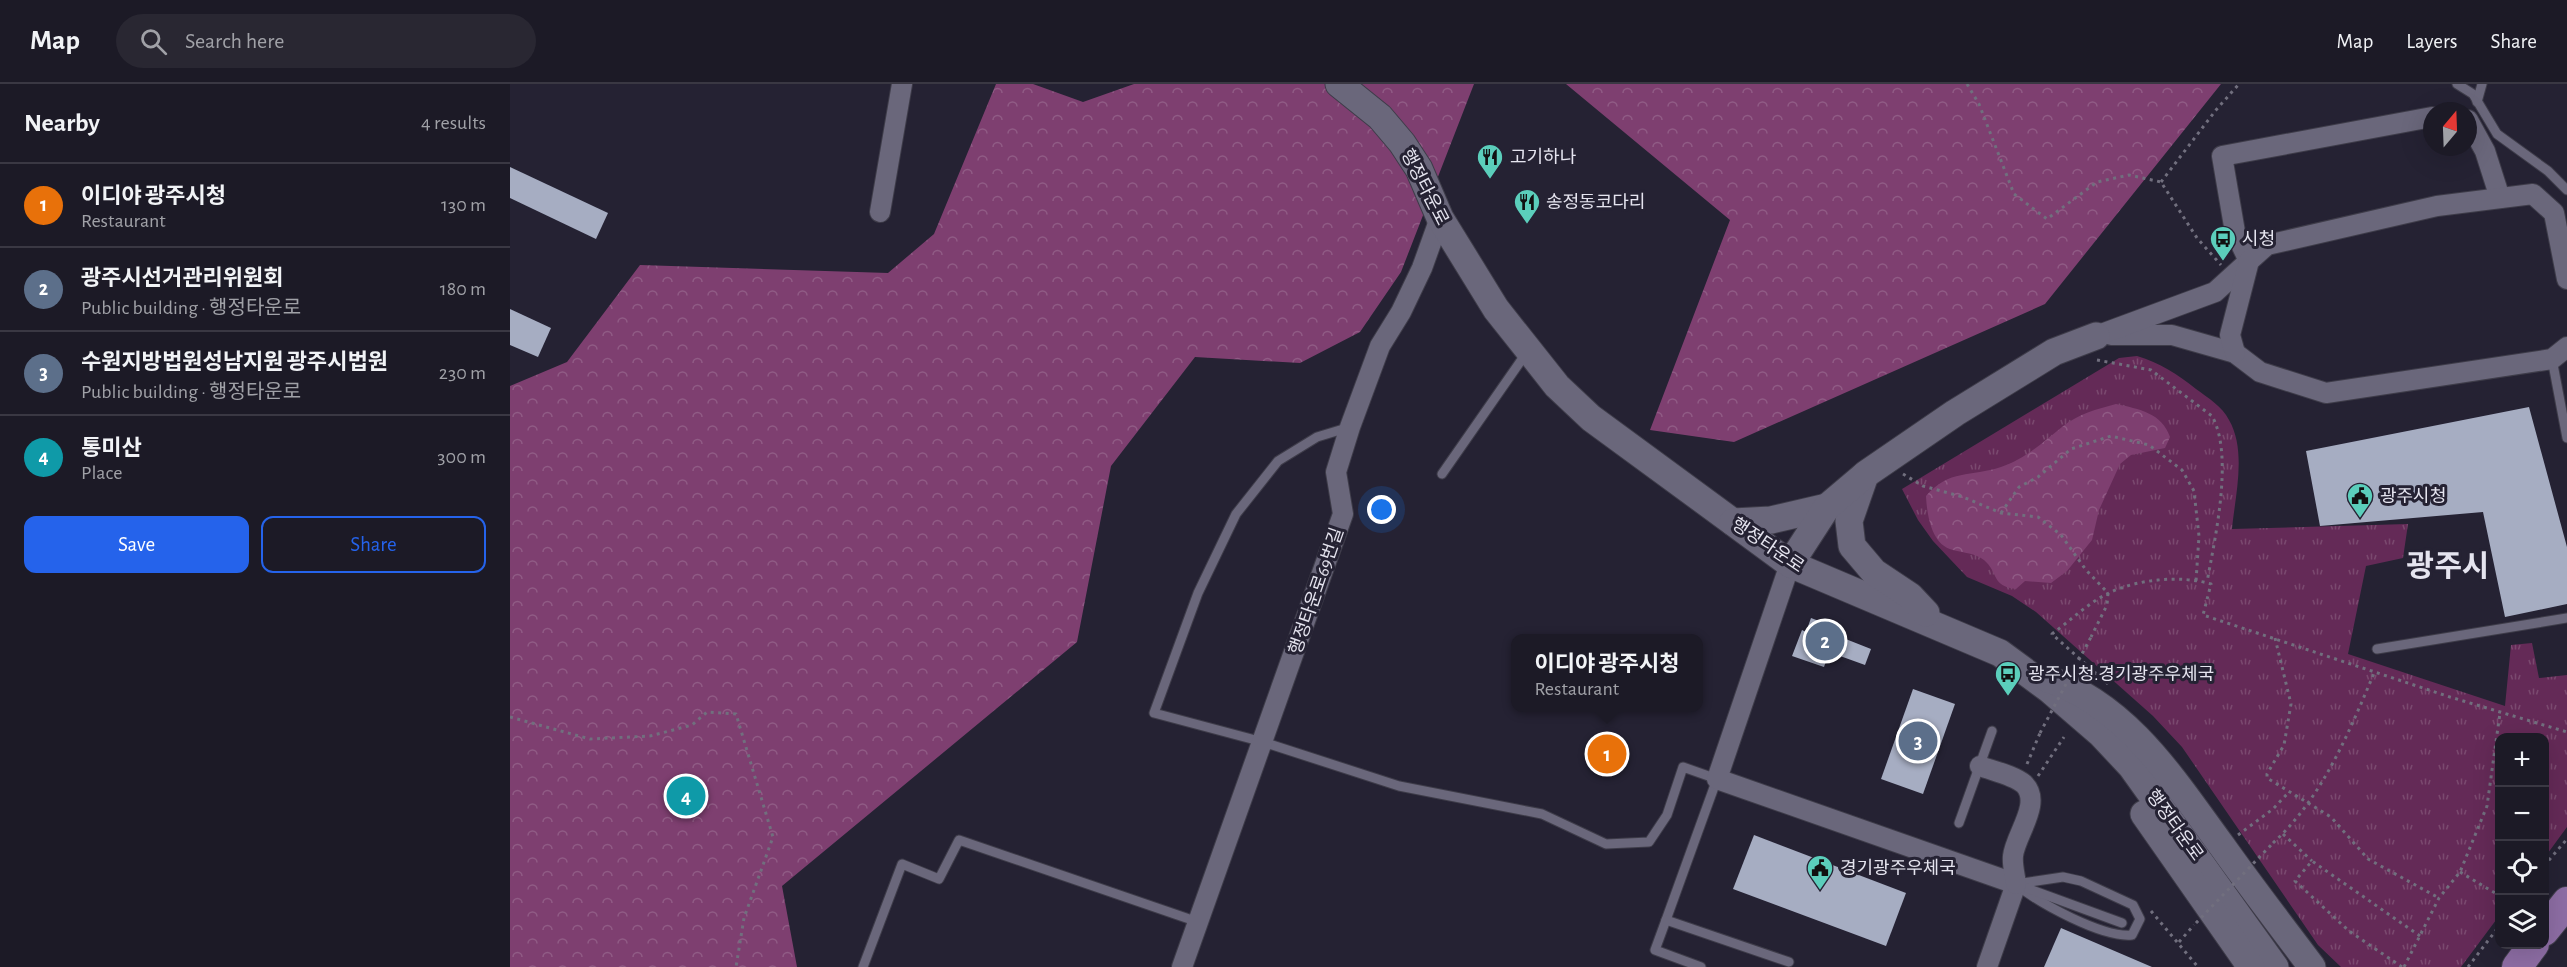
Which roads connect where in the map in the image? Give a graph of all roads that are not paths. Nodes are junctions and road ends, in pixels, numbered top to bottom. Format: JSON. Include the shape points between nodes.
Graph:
{"nodes":[{"id":1,"x":902,"y":84,"type":"edge"},
{"id":2,"x":1338,"y":84,"type":"edge"},
{"id":3,"x":2457,"y":84,"type":"edge"},
{"id":4,"x":2482,"y":84,"type":"edge"},
{"id":5,"x":2477,"y":102,"type":"junction"},
{"id":6,"x":2423,"y":119,"type":"edge"},
{"id":7,"x":2477,"y":136,"type":"edge"},
{"id":8,"x":2567,"y":190,"type":"edge"},
{"id":9,"x":2500,"y":198,"type":"junction"},
{"id":10,"x":880,"y":212,"type":"dead end"},
{"id":11,"x":1440,"y":218,"type":"junction"},
{"id":12,"x":2249,"y":261,"type":"junction"},
{"id":13,"x":2567,"y":279,"type":"edge"},
{"id":14,"x":2092,"y":347,"type":"junction"},
{"id":15,"x":1528,"y":350,"type":"junction"},
{"id":16,"x":2235,"y":353,"type":"junction"},
{"id":17,"x":2559,"y":353,"type":"edge"},
{"id":18,"x":1350,"y":427,"type":"junction"},
{"id":19,"x":2567,"y":438,"type":"edge"},
{"id":20,"x":1875,"y":468,"type":"junction"},
{"id":21,"x":1442,"y":474,"type":"dead end"},
{"id":22,"x":1827,"y":507,"type":"junction"},
{"id":23,"x":1733,"y":522,"type":"junction"},
{"id":24,"x":1790,"y":564,"type":"junction"},
{"id":25,"x":2567,"y":618,"type":"edge"},
{"id":26,"x":1939,"y":627,"type":"junction"},
{"id":27,"x":2377,"y":649,"type":"dead end"},
{"id":28,"x":2027,"y":672,"type":"junction"},
{"id":29,"x":1992,"y":731,"type":"dead end"},
{"id":30,"x":1263,"y":742,"type":"junction"},
{"id":31,"x":1980,"y":766,"type":"junction"},
{"id":32,"x":1717,"y":779,"type":"junction"},
{"id":33,"x":1959,"y":823,"type":"dead end"},
{"id":34,"x":2016,"y":884,"type":"junction"},
{"id":35,"x":2567,"y":902,"type":"edge"},
{"id":36,"x":1666,"y":920,"type":"junction"},
{"id":37,"x":1198,"y":922,"type":"junction"},
{"id":38,"x":2122,"y":922,"type":"dead end"},
{"id":39,"x":2549,"y":925,"type":"edge"},
{"id":40,"x":2531,"y":949,"type":"edge"},
{"id":41,"x":1789,"y":962,"type":"dead end"},
{"id":42,"x":863,"y":967,"type":"edge"},
{"id":43,"x":1182,"y":967,"type":"edge"},
{"id":44,"x":1701,"y":967,"type":"edge"},
{"id":45,"x":1987,"y":967,"type":"edge"},
{"id":46,"x":2251,"y":967,"type":"edge"},
{"id":47,"x":2275,"y":967,"type":"edge"},
{"id":48,"x":2312,"y":967,"type":"edge"},
{"id":49,"x":2517,"y":967,"type":"edge"}],
"edges":[{"from":1,"to":10,"type":"street"},
{"from":2,"to":11,"type":"street","name":"행정타운로","via":[[1380,117],[1402,142],[1419,169]]},
{"from":3,"to":5,"type":"lane","via":[[2473,94]]},
{"from":4,"to":5,"type":"lane"},
{"from":5,"to":8,"type":"lane","via":[[2497,134]]},
{"from":6,"to":12,"type":"street","via":[[2222,156],[2235,232]]},
{"from":7,"to":9,"type":"street"},
{"from":9,"to":12,"type":"street","via":[[2437,206],[2267,245]]},
{"from":9,"to":13,"type":"street","via":[[2533,194],[2554,213]]},
{"from":11,"to":15,"type":"street","name":"행정타운로","via":[[1496,309]]},
{"from":11,"to":18,"type":"street","name":"행정타운로69번길","via":[[1422,268],[1380,346]]},
{"from":12,"to":14,"type":"street","via":[[2215,292]]},
{"from":12,"to":16,"type":"street","via":[[2230,335]]},
{"from":14,"to":16,"type":"street","via":[[2172,335]]},
{"from":14,"to":20,"type":"street","via":[[2054,352]]},
{"from":15,"to":21,"type":"lane"},
{"from":15,"to":23,"type":"street","name":"행정타운로","via":[[1557,386],[1591,418]]},
{"from":16,"to":17,"type":"street","via":[[2260,372],[2326,393]]},
{"from":17,"to":19,"type":"lane"},
{"from":18,"to":30,"type":"street","name":"행정타운로69번길","via":[[1336,472],[1343,514]]},
{"from":18,"to":30,"type":"lane","via":[[1317,437],[1278,461],[1236,514],[1198,592],[1154,713]]},
{"from":20,"to":22,"type":"street"},
{"from":20,"to":26,"type":"street","via":[[1849,521],[1852,546],[1874,572],[1910,596]]},
{"from":22,"to":23,"type":"street","via":[[1771,520]]},
{"from":22,"to":24,"type":"street"},
{"from":23,"to":24,"type":"street","name":"행정타운로"},
{"from":24,"to":26,"type":"street","name":"행정타운로"},
{"from":24,"to":32,"type":"street"},
{"from":25,"to":27,"type":"lane"},
{"from":26,"to":28,"type":"street","name":"행정타운로","via":[[2000,653]]},
{"from":28,"to":46,"type":"street","via":[[2127,789]]},
{"from":28,"to":47,"type":"street","name":"행정타운로","via":[[2131,766]]},
{"from":28,"to":48,"type":"street","via":[[2091,698],[2133,735],[2175,781]]},
{"from":29,"to":31,"type":"lane"},
{"from":30,"to":32,"type":"lane","via":[[1399,786],[1542,814],[1606,844],[1649,842],[1667,815],[1683,767]]},
{"from":30,"to":37,"type":"street","name":"행정타운로69번길"},
{"from":31,"to":33,"type":"lane"},
{"from":31,"to":34,"type":"street","via":[[2019,781],[2030,796],[2013,856]]},
{"from":32,"to":34,"type":"street"},
{"from":32,"to":36,"type":"lane"},
{"from":34,"to":34,"type":"lane","via":[[2044,906],[2117,935],[2132,935],[2140,919],[2133,904],[2080,880],[2063,877]]},
{"from":34,"to":38,"type":"lane"},
{"from":34,"to":45,"type":"street"},
{"from":35,"to":39,"type":"main road"},
{"from":36,"to":41,"type":"lane"},
{"from":36,"to":44,"type":"lane","via":[[1655,950]]},
{"from":37,"to":42,"type":"lane","via":[[959,840],[939,879],[902,864]]},
{"from":37,"to":43,"type":"street","name":"행정타운로69번길"},
{"from":40,"to":49,"type":"main road"}]}
